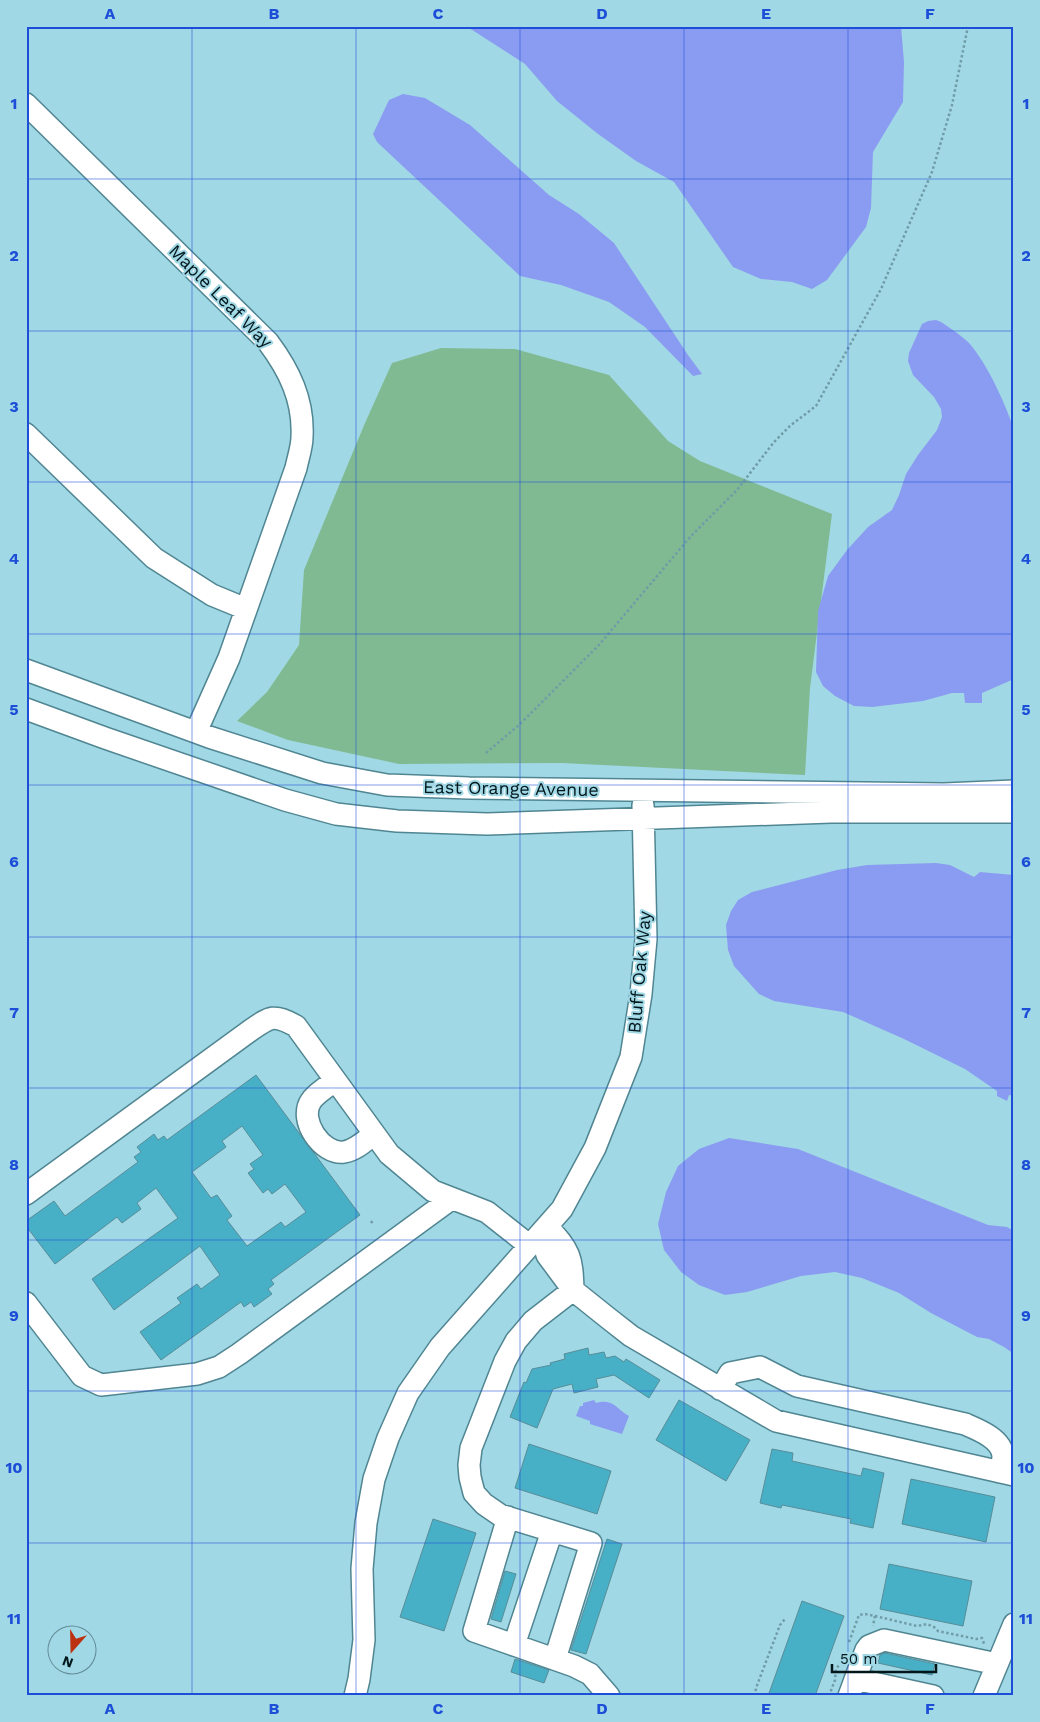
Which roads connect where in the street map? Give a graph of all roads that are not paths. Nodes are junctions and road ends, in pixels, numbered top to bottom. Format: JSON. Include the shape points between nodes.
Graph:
{"nodes":[{"id":1,"x":26,"y":104,"type":"edge"},
{"id":2,"x":26,"y":434,"type":"edge"},
{"id":3,"x":246,"y":609,"type":"junction"},
{"id":4,"x":26,"y":670,"type":"edge"},
{"id":5,"x":26,"y":709,"type":"edge"},
{"id":6,"x":196,"y":732,"type":"junction"},
{"id":7,"x":641,"y":790,"type":"junction"},
{"id":8,"x":1014,"y":791,"type":"edge"},
{"id":9,"x":1014,"y":812,"type":"edge"},
{"id":10,"x":644,"y":818,"type":"junction"},
{"id":11,"x":335,"y":1080,"type":"junction"},
{"id":12,"x":374,"y":1134,"type":"junction"},
{"id":13,"x":26,"y":1194,"type":"edge"},
{"id":14,"x":451,"y":1199,"type":"junction"},
{"id":15,"x":540,"y":1235,"type":"junction"},
{"id":16,"x":573,"y":1290,"type":"junction"},
{"id":17,"x":26,"y":1303,"type":"edge"},
{"id":18,"x":720,"y":1389,"type":"junction"},
{"id":19,"x":1007,"y":1473,"type":"edge"},
{"id":20,"x":508,"y":1517,"type":"junction"},
{"id":21,"x":552,"y":1531,"type":"junction"},
{"id":22,"x":1014,"y":1624,"type":"edge"},
{"id":23,"x":514,"y":1645,"type":"junction"},
{"id":24,"x":555,"y":1659,"type":"junction"},
{"id":25,"x":998,"y":1661,"type":"junction"},
{"id":26,"x":852,"y":1688,"type":"edge"},
{"id":27,"x":355,"y":1696,"type":"edge"},
{"id":28,"x":609,"y":1696,"type":"edge"},
{"id":29,"x":934,"y":1696,"type":"edge"},
{"id":30,"x":984,"y":1696,"type":"edge"}],
"edges":[{"from":1,"to":3,"type":"street","name":"Maple Leaf Way","via":[[268,342],[286,367],[301,410],[302,438],[296,468]]},
{"from":2,"to":3,"type":"street","via":[[154,558],[212,595]]},
{"from":3,"to":6,"type":"street","name":"Maple Leaf Way","via":[[229,658]]},
{"from":4,"to":6,"type":"street","name":"East Orange Avenue"},
{"from":5,"to":10,"type":"street","name":"East Orange Avenue","via":[[285,800],[336,814],[421,823],[487,824]]},
{"from":6,"to":7,"type":"street","name":"East Orange Avenue","via":[[322,773],[387,785]]},
{"from":7,"to":8,"type":"street","name":"East Orange Avenue","via":[[944,794]]},
{"from":7,"to":10,"type":"street","name":"Bluff Oak Way"},
{"from":9,"to":10,"type":"street","name":"East Orange Avenue","via":[[831,812]]},
{"from":10,"to":15,"type":"street","name":"Bluff Oak Way","via":[[646,939],[642,994],[631,1057],[595,1148],[562,1209]]},
{"from":11,"to":12,"type":"street"},
{"from":11,"to":12,"type":"street","via":[[311,1101],[308,1112],[317,1139],[329,1149],[342,1152],[353,1150]]},
{"from":11,"to":13,"type":"street","via":[[296,1026],[283,1019],[269,1018]]},
{"from":12,"to":14,"type":"street","via":[[389,1154],[414,1176],[432,1191]]},
{"from":14,"to":15,"type":"street"},
{"from":14,"to":17,"type":"street","via":[[239,1354],[198,1374],[101,1385],[82,1376]]},
{"from":15,"to":16,"type":"street","via":[[548,1256]]},
{"from":15,"to":27,"type":"street","name":"Bluff Oak Way","via":[[440,1347],[408,1393],[388,1438],[374,1479],[366,1523],[362,1569],[364,1640]]},
{"from":16,"to":18,"type":"street","via":[[634,1338],[668,1351],[695,1374]]},
{"from":16,"to":20,"type":"street","via":[[533,1321],[504,1360],[487,1407],[478,1451],[469,1464],[474,1493],[484,1504]]},
{"from":18,"to":19,"type":"street","via":[[776,1421]]},
{"from":18,"to":19,"type":"street","via":[[730,1373],[760,1367],[797,1386],[965,1424],[997,1443]]},
{"from":20,"to":21,"type":"street"},
{"from":20,"to":23,"type":"street","via":[[474,1631]]},
{"from":21,"to":23,"type":"street"},
{"from":21,"to":24,"type":"street","via":[[591,1543]]},
{"from":22,"to":25,"type":"street"},
{"from":23,"to":24,"type":"street"},
{"from":24,"to":28,"type":"street","via":[[590,1674]]},
{"from":25,"to":26,"type":"street","via":[[884,1640],[869,1646]]},
{"from":25,"to":30,"type":"street"},
{"from":26,"to":29,"type":"street"}]}
